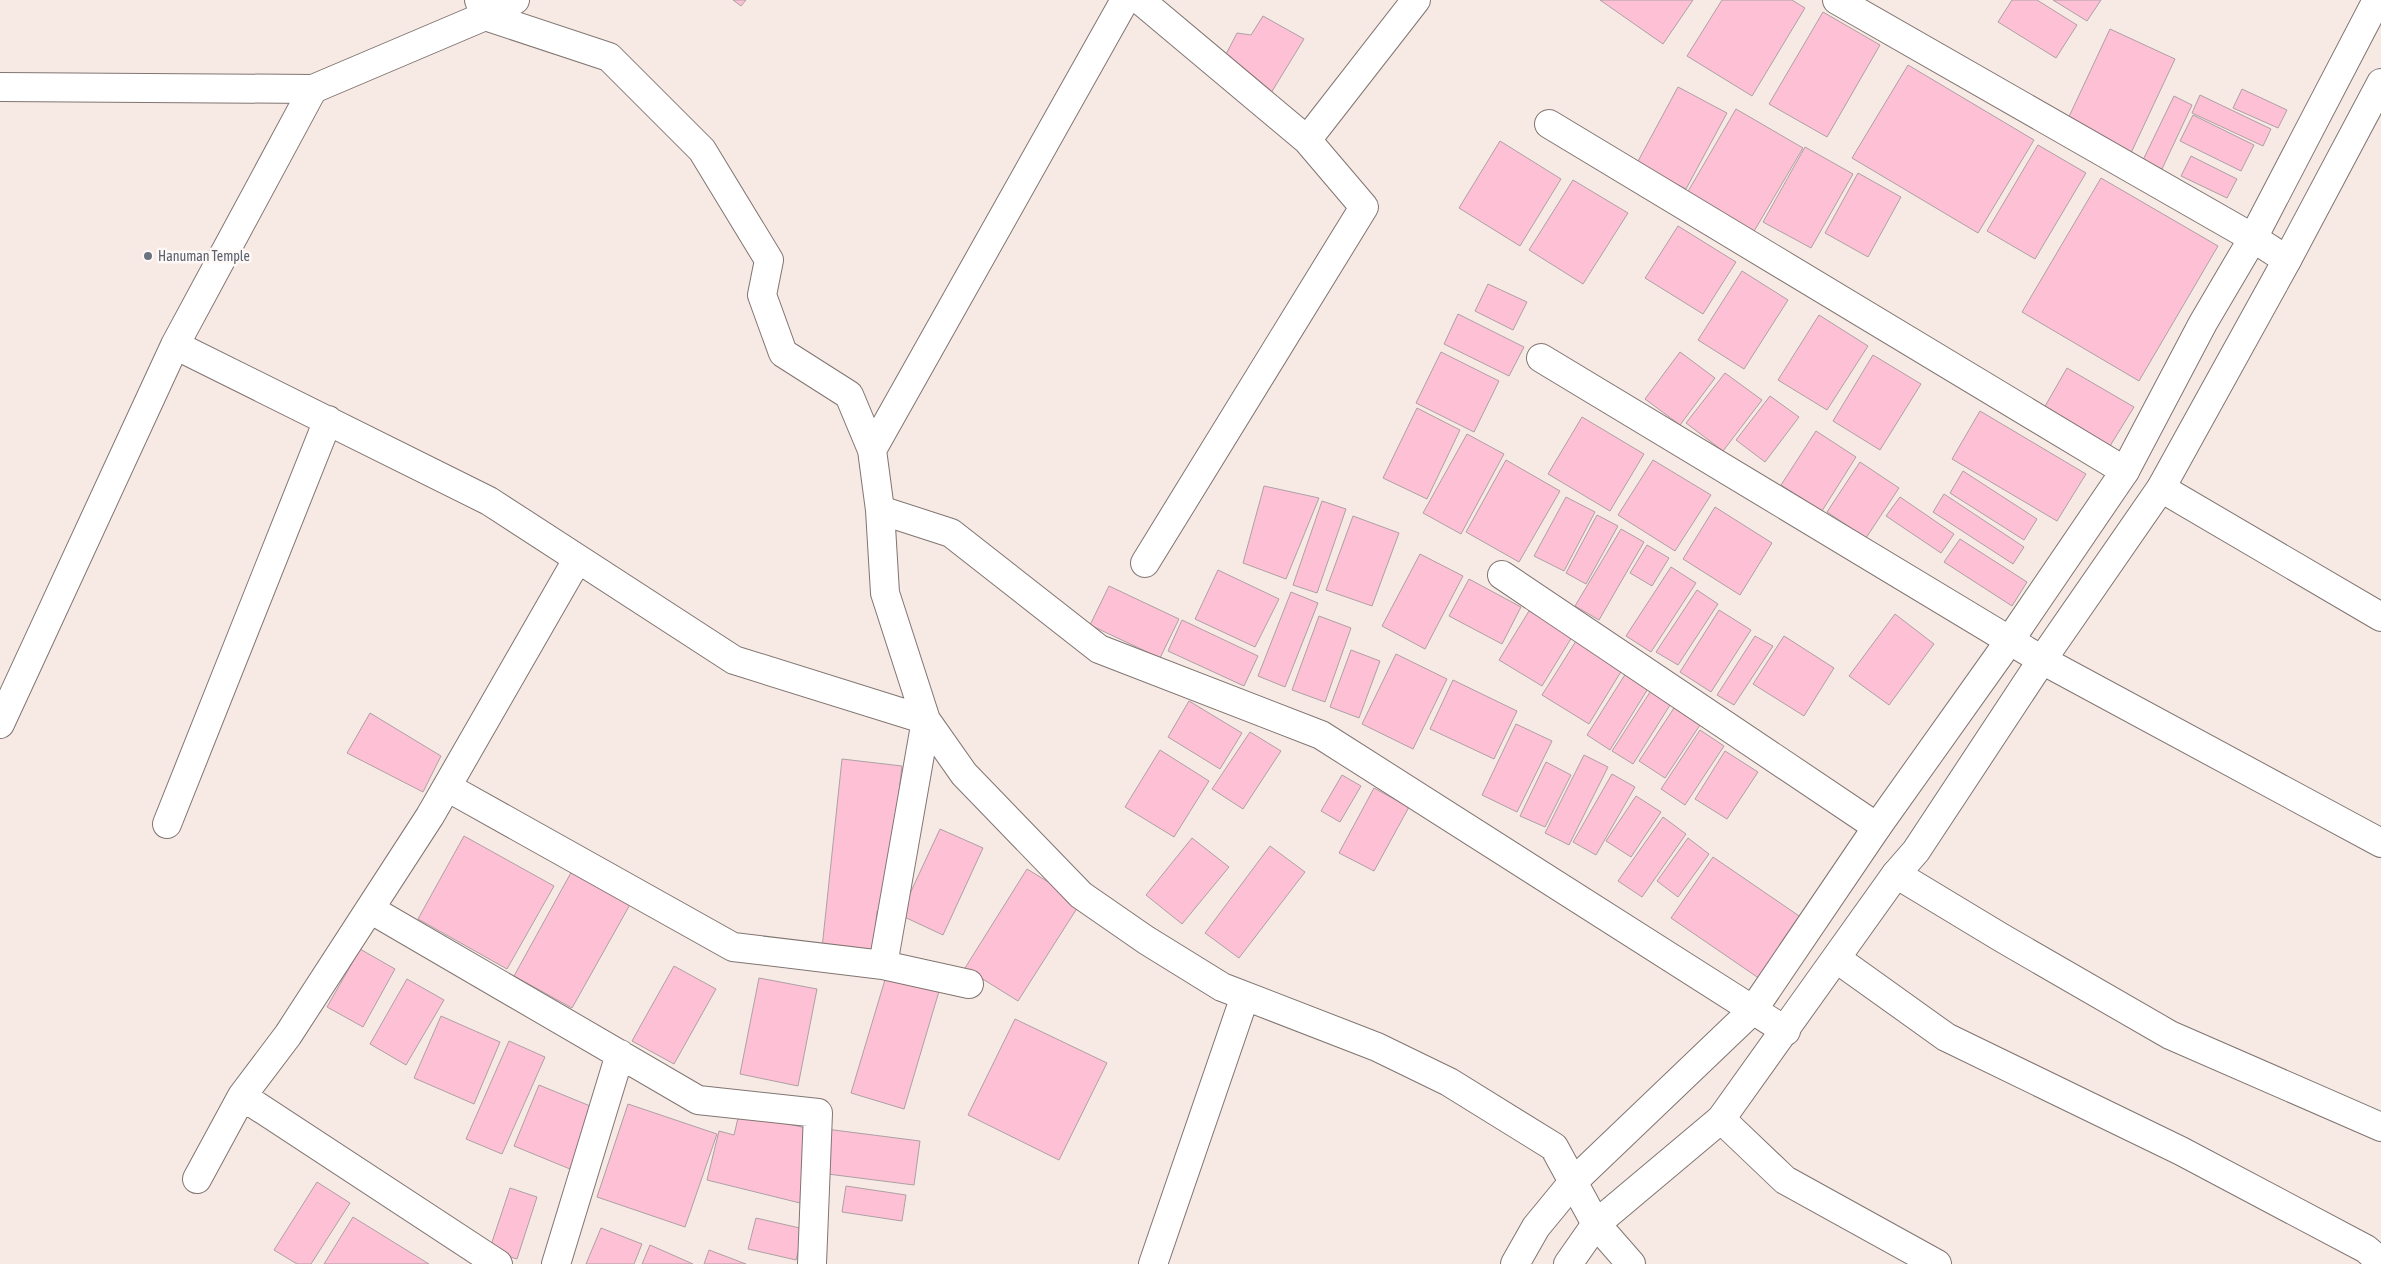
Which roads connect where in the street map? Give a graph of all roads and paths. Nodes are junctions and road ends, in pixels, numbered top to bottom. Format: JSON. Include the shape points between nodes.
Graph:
{"nodes":[{"id":1,"x":515,"y":0,"type":"edge"},
{"id":2,"x":1125,"y":0,"type":"edge"},
{"id":3,"x":1140,"y":0,"type":"edge"},
{"id":4,"x":1416,"y":0,"type":"edge"},
{"id":5,"x":1837,"y":0,"type":"edge"},
{"id":6,"x":2377,"y":0,"type":"edge"},
{"id":7,"x":482,"y":8,"type":"edge"},
{"id":8,"x":2381,"y":83,"type":"edge"},
{"id":9,"x":0,"y":87,"type":"edge"},
{"id":10,"x":313,"y":89,"type":"junction"},
{"id":11,"x":1549,"y":124,"type":"dead end"},
{"id":12,"x":1307,"y":140,"type":"junction"},
{"id":13,"x":2253,"y":238,"type":"junction"},
{"id":14,"x":2287,"y":260,"type":"junction"},
{"id":15,"x":175,"y":345,"type":"junction"},
{"id":16,"x":1540,"y":358,"type":"dead end"},
{"id":17,"x":328,"y":420,"type":"junction"},
{"id":18,"x":872,"y":450,"type":"junction"},
{"id":19,"x":2125,"y":471,"type":"junction"},
{"id":20,"x":2161,"y":488,"type":"junction"},
{"id":21,"x":880,"y":510,"type":"junction"},
{"id":22,"x":577,"y":560,"type":"junction"},
{"id":23,"x":1145,"y":563,"type":"dead end"},
{"id":24,"x":1502,"y":575,"type":"dead end"},
{"id":25,"x":2381,"y":617,"type":"edge"},
{"id":26,"x":2010,"y":640,"type":"junction"},
{"id":27,"x":2042,"y":660,"type":"junction"},
{"id":28,"x":926,"y":720,"type":"junction"},
{"id":29,"x":0,"y":724,"type":"edge"},
{"id":30,"x":447,"y":787,"type":"junction"},
{"id":31,"x":167,"y":824,"type":"dead end"},
{"id":32,"x":1877,"y":827,"type":"junction"},
{"id":33,"x":2381,"y":843,"type":"edge"},
{"id":34,"x":1896,"y":874,"type":"junction"},
{"id":35,"x":370,"y":909,"type":"junction"},
{"id":36,"x":1837,"y":960,"type":"junction"},
{"id":37,"x":883,"y":965,"type":"junction"},
{"id":38,"x":969,"y":984,"type":"dead end"},
{"id":39,"x":1245,"y":996,"type":"junction"},
{"id":40,"x":1753,"y":1010,"type":"junction"},
{"id":41,"x":1786,"y":1031,"type":"junction"},
{"id":42,"x":620,"y":1054,"type":"junction"},
{"id":43,"x":242,"y":1096,"type":"junction"},
{"id":44,"x":1722,"y":1119,"type":"junction"},
{"id":45,"x":2381,"y":1128,"type":"edge"},
{"id":46,"x":197,"y":1179,"type":"dead end"},
{"id":47,"x":1573,"y":1182,"type":"junction"},
{"id":48,"x":1596,"y":1224,"type":"junction"},
{"id":49,"x":2381,"y":1262,"type":"edge"},
{"id":50,"x":498,"y":1264,"type":"edge"},
{"id":51,"x":556,"y":1264,"type":"edge"},
{"id":52,"x":812,"y":1264,"type":"edge"},
{"id":53,"x":1153,"y":1264,"type":"edge"},
{"id":54,"x":1515,"y":1264,"type":"edge"},
{"id":55,"x":1568,"y":1264,"type":"edge"},
{"id":56,"x":1631,"y":1264,"type":"edge"},
{"id":57,"x":1938,"y":1264,"type":"edge"}],
"edges":[{"from":1,"to":7,"type":"street"},
{"from":2,"to":18,"type":"street"},
{"from":3,"to":12,"type":"street"},
{"from":4,"to":12,"type":"street"},
{"from":5,"to":13,"type":"street"},
{"from":6,"to":13,"type":"street"},
{"from":7,"to":10,"type":"street"},
{"from":7,"to":18,"type":"street","via":[[609,57],[702,150],[769,260],[762,295],[783,353],[849,395]]},
{"from":8,"to":14,"type":"street"},
{"from":9,"to":10,"type":"street"},
{"from":10,"to":15,"type":"street"},
{"from":11,"to":19,"type":"street"},
{"from":12,"to":23,"type":"street","via":[[1364,208]]},
{"from":13,"to":14,"type":"street"},
{"from":13,"to":19,"type":"street","via":[[2203,323]]},
{"from":14,"to":20,"type":"street"},
{"from":15,"to":17,"type":"street"},
{"from":15,"to":29,"type":"street"},
{"from":16,"to":26,"type":"street"},
{"from":17,"to":22,"type":"street","via":[[489,501]]},
{"from":17,"to":31,"type":"street"},
{"from":18,"to":21,"type":"street"},
{"from":19,"to":26,"type":"street"},
{"from":20,"to":25,"type":"street"},
{"from":20,"to":27,"type":"street"},
{"from":21,"to":28,"type":"street","via":[[885,593]]},
{"from":21,"to":40,"type":"street","via":[[951,533],[1099,649],[1321,735]]},
{"from":22,"to":28,"type":"street","via":[[734,660]]},
{"from":22,"to":30,"type":"street"},
{"from":24,"to":32,"type":"street"},
{"from":26,"to":27,"type":"street"},
{"from":26,"to":32,"type":"street"},
{"from":27,"to":33,"type":"street"},
{"from":27,"to":34,"type":"street","via":[[1916,852]]},
{"from":28,"to":37,"type":"street"},
{"from":28,"to":39,"type":"street","via":[[964,774],[1081,895],[1222,987]]},
{"from":30,"to":35,"type":"street"},
{"from":30,"to":37,"type":"street","via":[[733,947]]},
{"from":32,"to":40,"type":"street"},
{"from":34,"to":36,"type":"street"},
{"from":34,"to":45,"type":"street","via":[[2170,1034]]},
{"from":35,"to":42,"type":"street"},
{"from":35,"to":43,"type":"street","via":[[288,1035]]},
{"from":36,"to":41,"type":"street"},
{"from":36,"to":49,"type":"street","via":[[1946,1037],[2181,1151],[2366,1249]]},
{"from":37,"to":38,"type":"street"},
{"from":39,"to":47,"type":"street","via":[[1377,1047],[1448,1082],[1554,1147]]},
{"from":39,"to":53,"type":"street"},
{"from":40,"to":41,"type":"street"},
{"from":40,"to":47,"type":"street"},
{"from":41,"to":44,"type":"street"},
{"from":42,"to":51,"type":"street"},
{"from":42,"to":52,"type":"street","via":[[698,1100],[818,1113]]},
{"from":43,"to":46,"type":"street"},
{"from":43,"to":50,"type":"street"},
{"from":44,"to":48,"type":"street"},
{"from":44,"to":57,"type":"street","via":[[1785,1180]]},
{"from":47,"to":48,"type":"street"},
{"from":47,"to":54,"type":"street","via":[[1536,1227]]},
{"from":48,"to":55,"type":"street"},
{"from":48,"to":56,"type":"street"}]}
